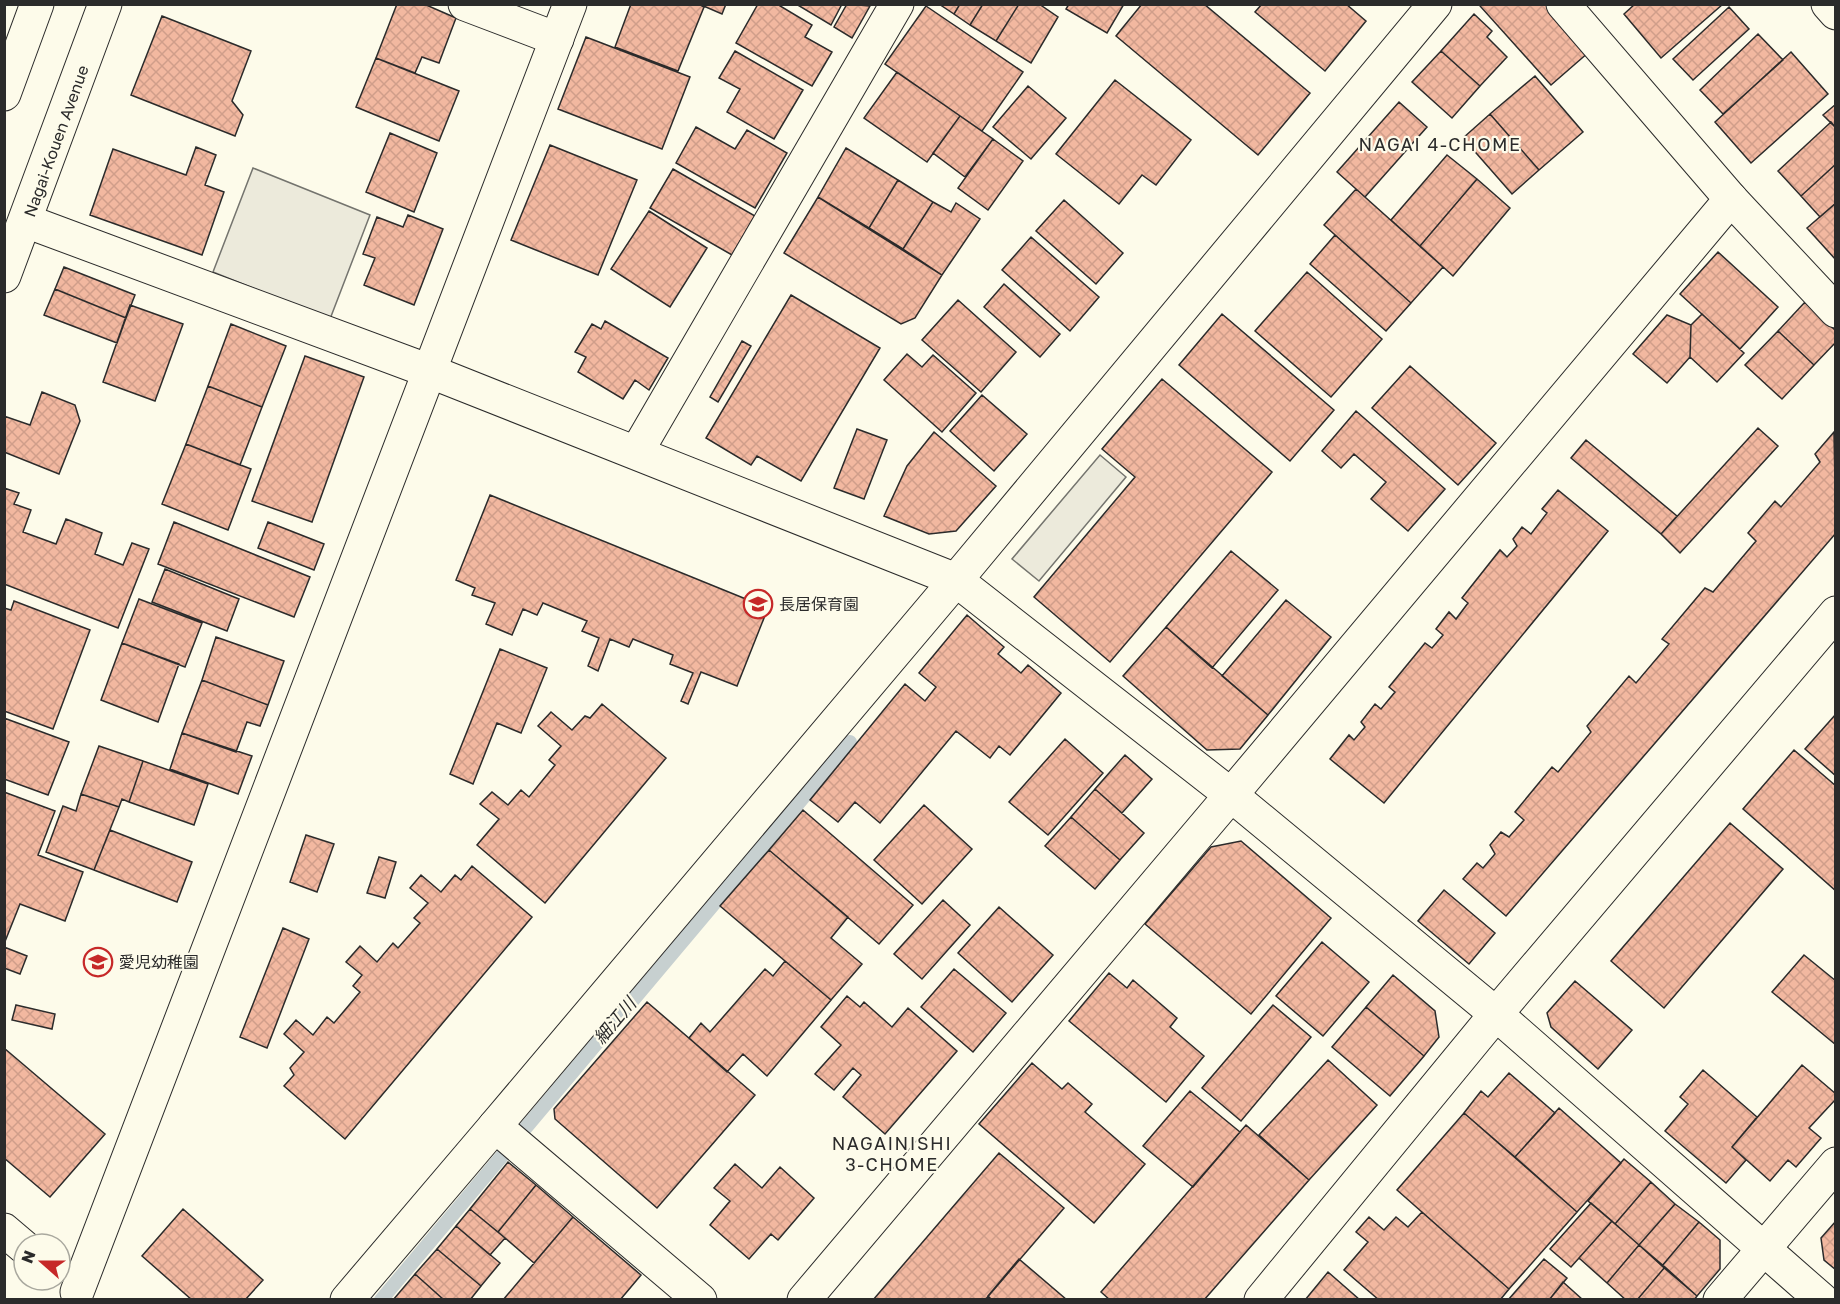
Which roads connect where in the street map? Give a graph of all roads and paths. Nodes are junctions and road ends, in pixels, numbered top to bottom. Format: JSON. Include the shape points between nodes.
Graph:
{"nodes":[{"id":1,"x":37,"y":4,"type":"edge"},
{"id":2,"x":105,"y":4,"type":"edge"},
{"id":3,"x":465,"y":4,"type":"edge"},
{"id":4,"x":570,"y":4,"type":"edge"},
{"id":5,"x":897,"y":4,"type":"edge"},
{"id":6,"x":1436,"y":4,"type":"edge"},
{"id":7,"x":1563,"y":4,"type":"edge"},
{"id":8,"x":1828,"y":4,"type":"edge"},
{"id":9,"x":1836,"y":13,"type":"edge"},
{"id":10,"x":557,"y":39,"type":"junction"},
{"id":11,"x":4,"y":94,"type":"edge"},
{"id":12,"x":1731,"y":200,"type":"junction"},
{"id":13,"x":26,"y":221,"type":"junction"},
{"id":14,"x":4,"y":276,"type":"edge"},
{"id":15,"x":1836,"y":310,"type":"edge"},
{"id":16,"x":429,"y":372,"type":"junction"},
{"id":17,"x":636,"y":453,"type":"junction"},
{"id":18,"x":956,"y":580,"type":"junction"},
{"id":19,"x":1836,"y":613,"type":"edge"},
{"id":20,"x":1231,"y":795,"type":"junction"},
{"id":21,"x":1496,"y":1014,"type":"junction"},
{"id":22,"x":495,"y":1126,"type":"junction"},
{"id":23,"x":1836,"y":1164,"type":"edge"},
{"id":24,"x":1763,"y":1248,"type":"junction"},
{"id":25,"x":74,"y":1289,"type":"edge"},
{"id":26,"x":346,"y":1299,"type":"edge"},
{"id":27,"x":700,"y":1299,"type":"edge"},
{"id":28,"x":804,"y":1299,"type":"edge"},
{"id":29,"x":1261,"y":1299,"type":"edge"},
{"id":30,"x":1720,"y":1299,"type":"edge"},
{"id":31,"x":1822,"y":1299,"type":"edge"}],
"edges":[{"from":1,"to":11,"type":"main road"},
{"from":2,"to":13,"type":"main road","name":"Nagai-Kouen Avenue"},
{"from":3,"to":10,"type":"main road"},
{"from":4,"to":10,"type":"main road"},
{"from":5,"to":17,"type":"main road"},
{"from":6,"to":18,"type":"main road"},
{"from":7,"to":12,"type":"main road"},
{"from":8,"to":9,"type":"main road"},
{"from":10,"to":16,"type":"main road"},
{"from":12,"to":15,"type":"main road"},
{"from":12,"to":20,"type":"main road"},
{"from":13,"to":14,"type":"main road","name":"Nagai-Kouen Avenue"},
{"from":13,"to":16,"type":"main road"},
{"from":16,"to":17,"type":"main road"},
{"from":16,"to":25,"type":"main road"},
{"from":17,"to":18,"type":"main road"},
{"from":18,"to":20,"type":"main road"},
{"from":18,"to":22,"type":"main road"},
{"from":19,"to":21,"type":"main road"},
{"from":20,"to":21,"type":"main road"},
{"from":20,"to":28,"type":"main road"},
{"from":21,"to":24,"type":"main road"},
{"from":21,"to":29,"type":"main road"},
{"from":22,"to":26,"type":"main road"},
{"from":22,"to":27,"type":"main road"},
{"from":23,"to":24,"type":"main road"},
{"from":24,"to":30,"type":"main road"},
{"from":24,"to":31,"type":"main road"}]}
